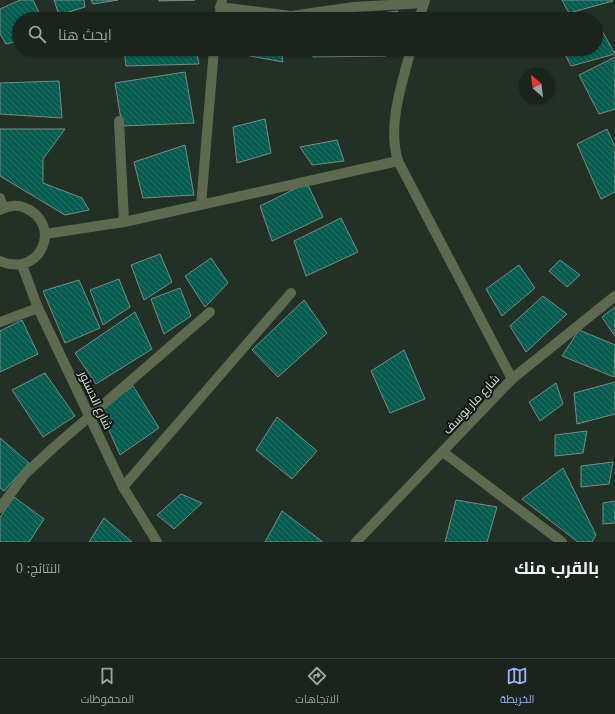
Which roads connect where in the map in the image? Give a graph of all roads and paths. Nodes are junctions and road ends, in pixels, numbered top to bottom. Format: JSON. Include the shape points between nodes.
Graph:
{"nodes":[{"id":1,"x":424,"y":1,"type":"edge"},
{"id":2,"x":221,"y":4,"type":"edge"},
{"id":3,"x":268,"y":12,"type":"edge"},
{"id":4,"x":319,"y":12,"type":"edge"},
{"id":5,"x":421,"y":12,"type":"edge"},
{"id":6,"x":213,"y":56,"type":"edge"},
{"id":7,"x":409,"y":56,"type":"edge"},
{"id":8,"x":119,"y":121,"type":"dead end"},
{"id":9,"x":398,"y":161,"type":"junction"},
{"id":10,"x":1,"y":205,"type":"edge"},
{"id":11,"x":201,"y":205,"type":"junction"},
{"id":12,"x":124,"y":222,"type":"junction"},
{"id":13,"x":45,"y":234,"type":"junction"},
{"id":14,"x":0,"y":261,"type":"edge"},
{"id":15,"x":22,"y":265,"type":"junction"},
{"id":16,"x":291,"y":293,"type":"dead end"},
{"id":17,"x":615,"y":296,"type":"edge"},
{"id":18,"x":38,"y":308,"type":"junction"},
{"id":19,"x":210,"y":312,"type":"dead end"},
{"id":20,"x":0,"y":322,"type":"edge"},
{"id":21,"x":512,"y":379,"type":"junction"},
{"id":22,"x":89,"y":415,"type":"junction"},
{"id":23,"x":443,"y":452,"type":"junction"},
{"id":24,"x":123,"y":487,"type":"junction"},
{"id":25,"x":0,"y":508,"type":"edge"},
{"id":26,"x":157,"y":542,"type":"edge"},
{"id":27,"x":356,"y":542,"type":"edge"},
{"id":28,"x":562,"y":542,"type":"edge"}],
"edges":[{"from":1,"to":4,"type":"street"},
{"from":1,"to":5,"type":"street"},
{"from":2,"to":3,"type":"street"},
{"from":6,"to":11,"type":"street"},
{"from":7,"to":9,"type":"street","via":[[394,132],[394,149]]},
{"from":8,"to":12,"type":"street"},
{"from":9,"to":11,"type":"street"},
{"from":9,"to":21,"type":"street"},
{"from":10,"to":13,"type":"street","via":[[32,210],[41,220]]},
{"from":11,"to":12,"type":"street"},
{"from":12,"to":13,"type":"street"},
{"from":13,"to":15,"type":"street","via":[[39,254],[32,261]]},
{"from":14,"to":15,"type":"street","via":[[9,265]]},
{"from":15,"to":18,"type":"street","name":"شارع الدستور"},
{"from":16,"to":24,"type":"street"},
{"from":17,"to":21,"type":"street","name":"شارع مار يوسف"},
{"from":18,"to":20,"type":"street"},
{"from":18,"to":22,"type":"street","name":"شارع الدستور"},
{"from":19,"to":22,"type":"street"},
{"from":21,"to":23,"type":"street","name":"شارع مار يوسف"},
{"from":22,"to":24,"type":"street","name":"شارع الدستور"},
{"from":22,"to":25,"type":"street","via":[[25,474]]},
{"from":23,"to":27,"type":"street","name":"شارع مار يوسف"},
{"from":23,"to":28,"type":"street"},
{"from":24,"to":26,"type":"street","name":"شارع الدستور"}]}
